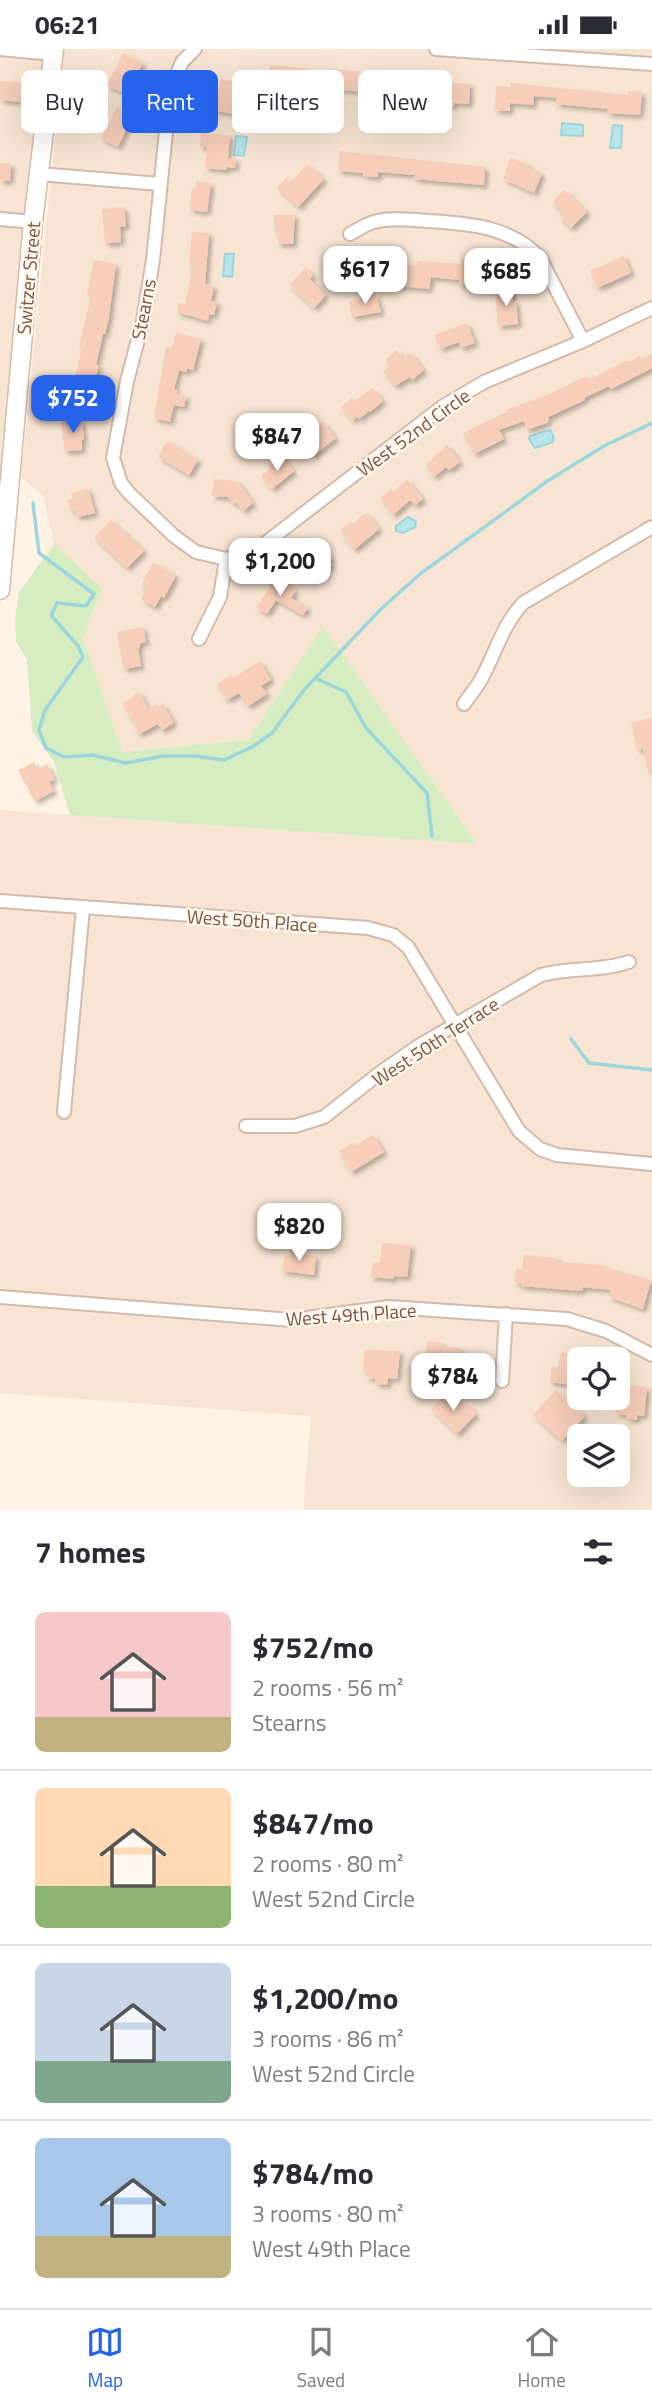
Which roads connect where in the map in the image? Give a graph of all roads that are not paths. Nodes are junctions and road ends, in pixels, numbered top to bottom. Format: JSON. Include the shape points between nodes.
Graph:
{"nodes":[{"id":1,"x":195,"y":49,"type":"edge"},
{"id":2,"x":436,"y":49,"type":"edge"},
{"id":3,"x":0,"y":50,"type":"edge"},
{"id":4,"x":54,"y":52,"type":"edge"},
{"id":5,"x":652,"y":64,"type":"edge"},
{"id":6,"x":39,"y":174,"type":"junction"},
{"id":7,"x":160,"y":184,"type":"junction"},
{"id":8,"x":0,"y":219,"type":"edge"},
{"id":9,"x":33,"y":222,"type":"junction"},
{"id":10,"x":349,"y":234,"type":"dead end"},
{"id":11,"x":652,"y":308,"type":"edge"},
{"id":12,"x":583,"y":341,"type":"junction"},
{"id":13,"x":652,"y":527,"type":"edge"},
{"id":14,"x":226,"y":559,"type":"junction"},
{"id":15,"x":0,"y":590,"type":"edge"},
{"id":16,"x":200,"y":639,"type":"dead end"},
{"id":17,"x":464,"y":704,"type":"dead end"},
{"id":18,"x":0,"y":901,"type":"edge"},
{"id":19,"x":83,"y":908,"type":"junction"},
{"id":20,"x":629,"y":962,"type":"dead end"},
{"id":21,"x":455,"y":1024,"type":"junction"},
{"id":22,"x":64,"y":1112,"type":"dead end"},
{"id":23,"x":246,"y":1126,"type":"dead end"},
{"id":24,"x":652,"y":1164,"type":"edge"},
{"id":25,"x":0,"y":1297,"type":"edge"},
{"id":26,"x":506,"y":1314,"type":"junction"},
{"id":27,"x":652,"y":1355,"type":"edge"},
{"id":28,"x":502,"y":1381,"type":"dead end"}],
"edges":[{"from":1,"to":7,"type":"street","name":"Stearns","via":[[182,62],[170,92]]},
{"from":2,"to":5,"type":"street"},
{"from":3,"to":4,"type":"street"},
{"from":4,"to":6,"type":"street","name":"Switzer Street"},
{"from":6,"to":7,"type":"street"},
{"from":6,"to":9,"type":"street","name":"Switzer Street"},
{"from":7,"to":14,"type":"street","name":"Stearns","via":[[143,321],[113,458],[121,482],[174,536],[196,552]]},
{"from":8,"to":9,"type":"street"},
{"from":9,"to":15,"type":"street","name":"Switzer Street"},
{"from":10,"to":12,"type":"street","via":[[373,222],[410,220],[481,226],[514,237],[540,258]]},
{"from":11,"to":12,"type":"street","name":"West 52nd Circle"},
{"from":12,"to":14,"type":"street","name":"West 52nd Circle","via":[[492,379],[442,407],[268,543]]},
{"from":13,"to":17,"type":"street","via":[[523,603],[500,635],[482,678]]},
{"from":14,"to":16,"type":"street","via":[[220,597]]},
{"from":18,"to":19,"type":"street","name":"West 50th Place"},
{"from":19,"to":21,"type":"street","name":"West 50th Place","via":[[368,928],[393,935],[408,947]]},
{"from":19,"to":22,"type":"street"},
{"from":20,"to":21,"type":"street","name":"West 50th Terrace","via":[[541,975]]},
{"from":21,"to":23,"type":"street","name":"West 50th Terrace","via":[[381,1072],[324,1117],[286,1127]]},
{"from":21,"to":24,"type":"street","name":"West 50th Place","via":[[530,1142],[557,1155]]},
{"from":25,"to":26,"type":"street","name":"West 49th Place","via":[[291,1320],[389,1307]]},
{"from":26,"to":27,"type":"street","name":"West 49th Place","via":[[583,1322]]},
{"from":26,"to":28,"type":"street"}]}
